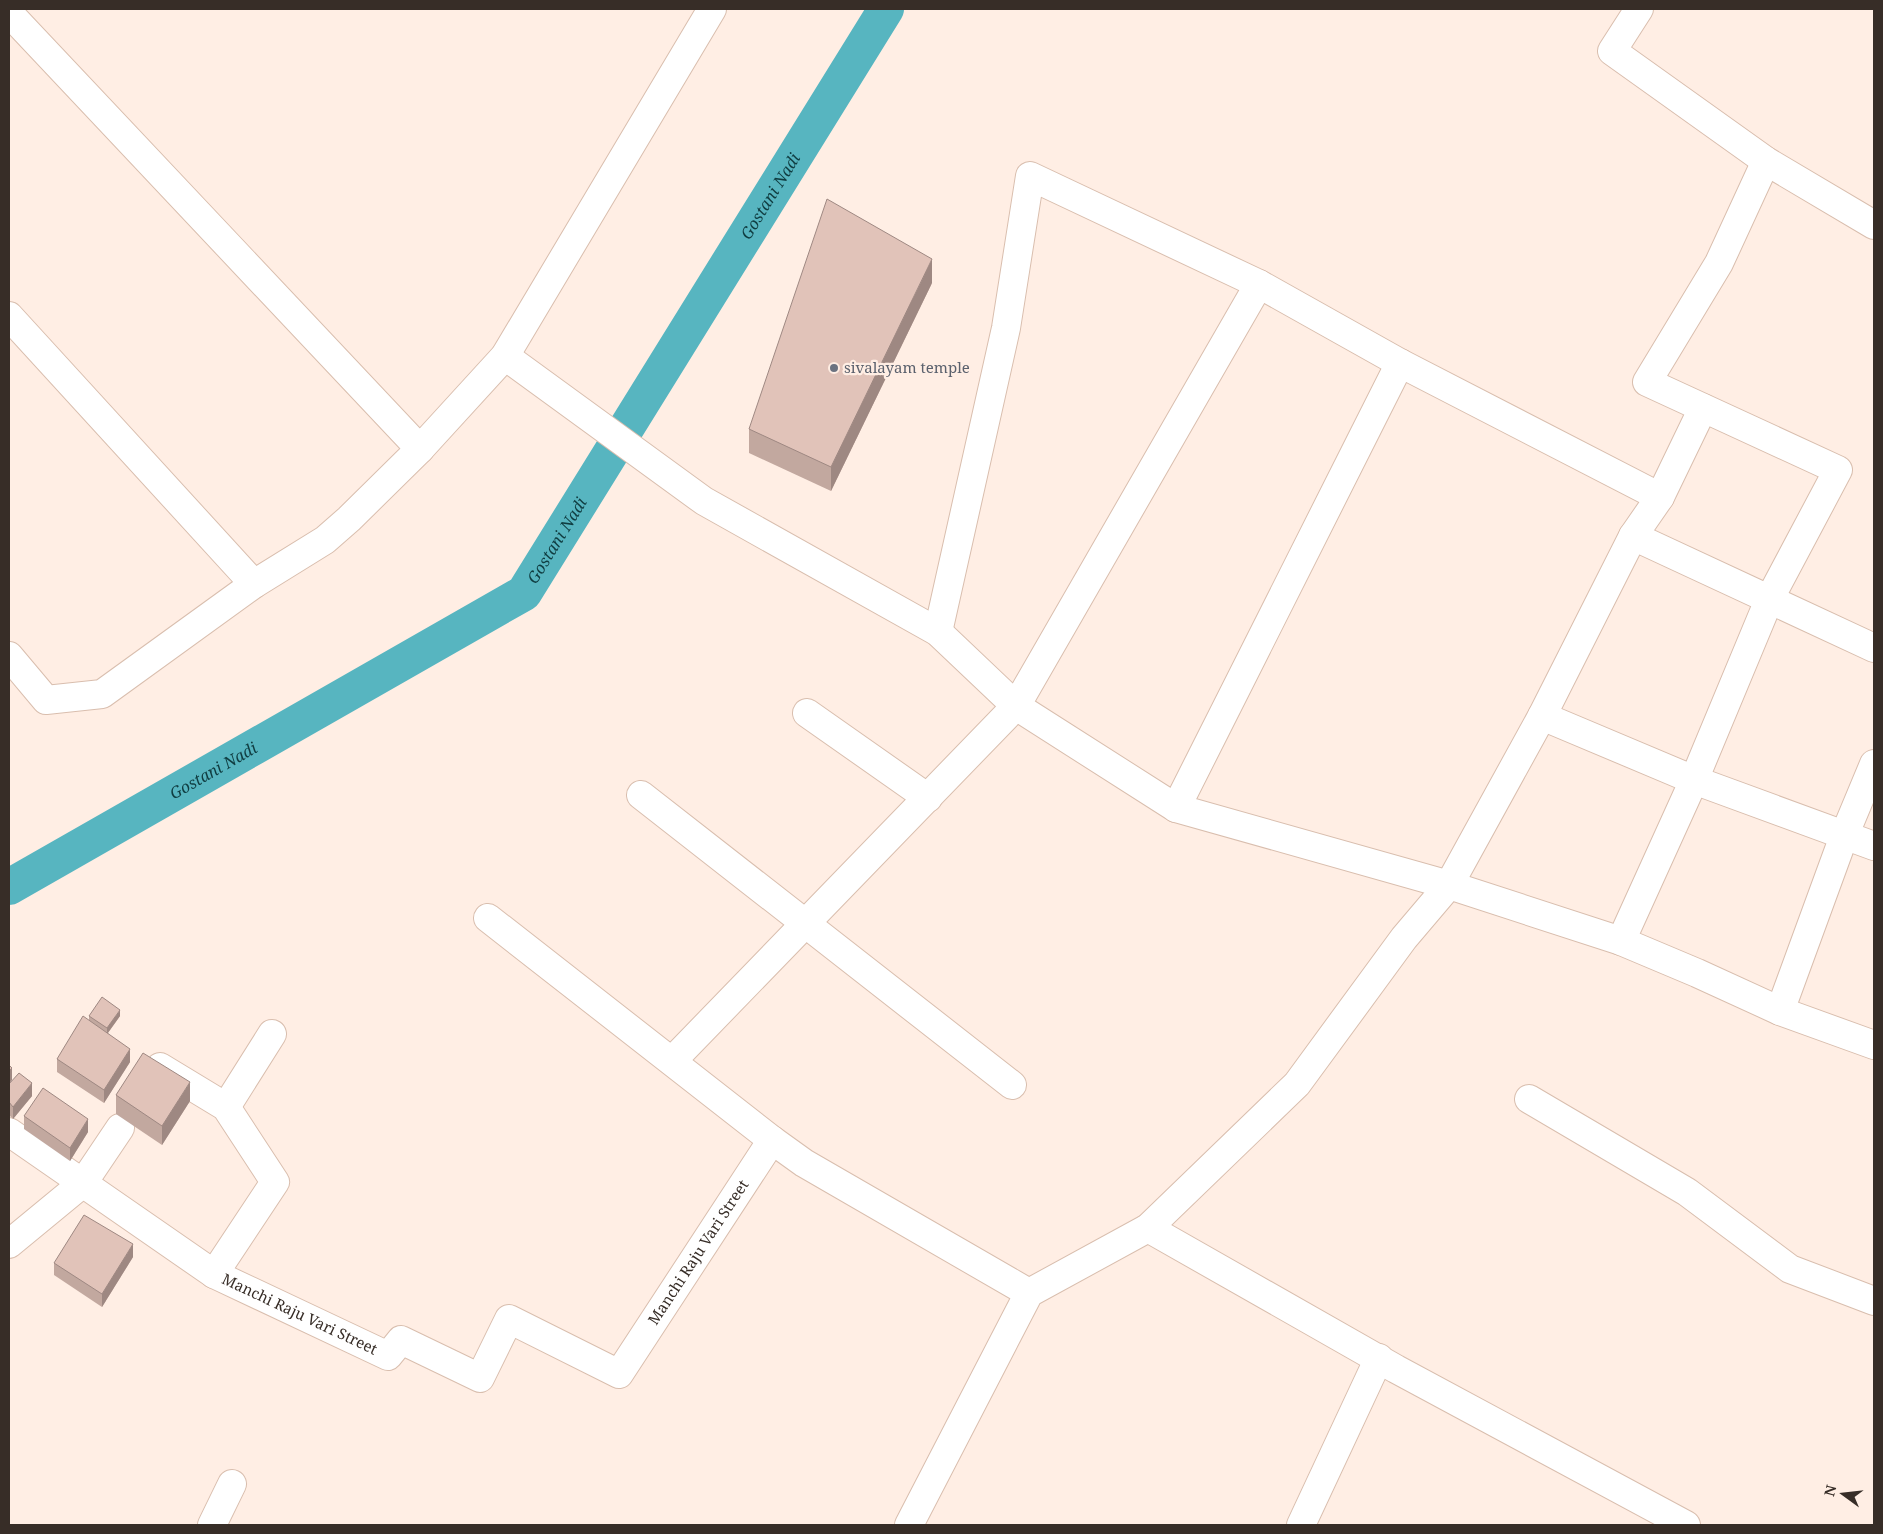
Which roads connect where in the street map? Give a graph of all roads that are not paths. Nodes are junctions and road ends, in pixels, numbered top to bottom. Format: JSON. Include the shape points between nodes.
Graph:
{"nodes":[{"id":1,"x":712,"y":9,"type":"edge"},
{"id":2,"x":1639,"y":9,"type":"edge"},
{"id":3,"x":9,"y":13,"type":"edge"},
{"id":4,"x":1766,"y":161,"type":"junction"},
{"id":5,"x":1874,"y":225,"type":"edge"},
{"id":6,"x":1259,"y":284,"type":"junction"},
{"id":7,"x":9,"y":316,"type":"edge"},
{"id":8,"x":505,"y":356,"type":"junction"},
{"id":9,"x":1400,"y":363,"type":"junction"},
{"id":10,"x":1703,"y":408,"type":"junction"},
{"id":11,"x":420,"y":449,"type":"junction"},
{"id":12,"x":1660,"y":497,"type":"junction"},
{"id":13,"x":1633,"y":536,"type":"junction"},
{"id":14,"x":254,"y":584,"type":"junction"},
{"id":15,"x":1769,"y":600,"type":"junction"},
{"id":16,"x":938,"y":632,"type":"junction"},
{"id":17,"x":1874,"y":648,"type":"edge"},
{"id":18,"x":9,"y":656,"type":"edge"},
{"id":19,"x":1016,"y":706,"type":"junction"},
{"id":20,"x":807,"y":713,"type":"dead end"},
{"id":21,"x":1542,"y":716,"type":"junction"},
{"id":22,"x":1874,"y":764,"type":"edge"},
{"id":23,"x":1694,"y":780,"type":"junction"},
{"id":24,"x":641,"y":795,"type":"dead end"},
{"id":25,"x":928,"y":798,"type":"junction"},
{"id":26,"x":1176,"y":808,"type":"junction"},
{"id":27,"x":1844,"y":836,"type":"junction"},
{"id":28,"x":1874,"y":846,"type":"edge"},
{"id":29,"x":1449,"y":885,"type":"junction"},
{"id":30,"x":488,"y":918,"type":"dead end"},
{"id":31,"x":805,"y":924,"type":"junction"},
{"id":32,"x":1621,"y":941,"type":"junction"},
{"id":33,"x":1780,"y":1011,"type":"junction"},
{"id":34,"x":272,"y":1034,"type":"dead end"},
{"id":35,"x":1874,"y":1045,"type":"edge"},
{"id":36,"x":672,"y":1061,"type":"junction"},
{"id":37,"x":160,"y":1067,"type":"edge"},
{"id":38,"x":1012,"y":1085,"type":"dead end"},
{"id":39,"x":1529,"y":1100,"type":"dead end"},
{"id":40,"x":226,"y":1107,"type":"junction"},
{"id":41,"x":120,"y":1128,"type":"dead end"},
{"id":42,"x":9,"y":1132,"type":"edge"},
{"id":43,"x":772,"y":1140,"type":"junction"},
{"id":44,"x":83,"y":1183,"type":"junction"},
{"id":45,"x":1148,"y":1228,"type":"junction"},
{"id":46,"x":9,"y":1244,"type":"edge"},
{"id":47,"x":214,"y":1274,"type":"junction"},
{"id":48,"x":1029,"y":1293,"type":"junction"},
{"id":49,"x":1874,"y":1300,"type":"edge"},
{"id":50,"x":1378,"y":1358,"type":"junction"},
{"id":51,"x":232,"y":1484,"type":"dead end"},
{"id":52,"x":212,"y":1525,"type":"edge"},
{"id":53,"x":908,"y":1525,"type":"edge"},
{"id":54,"x":1301,"y":1525,"type":"edge"},
{"id":55,"x":1686,"y":1525,"type":"edge"}],
"edges":[{"from":1,"to":8,"type":"street"},
{"from":2,"to":4,"type":"street","via":[[1612,50]]},
{"from":3,"to":11,"type":"street"},
{"from":4,"to":5,"type":"street"},
{"from":4,"to":10,"type":"street","via":[[1719,263],[1647,382]]},
{"from":6,"to":9,"type":"street"},
{"from":6,"to":16,"type":"street","via":[[1030,176],[1006,328]]},
{"from":6,"to":19,"type":"street"},
{"from":7,"to":14,"type":"street"},
{"from":8,"to":11,"type":"street"},
{"from":8,"to":16,"type":"street","via":[[704,501]]},
{"from":9,"to":12,"type":"street"},
{"from":9,"to":26,"type":"street"},
{"from":10,"to":12,"type":"street"},
{"from":10,"to":15,"type":"street","via":[[1838,470]]},
{"from":11,"to":14,"type":"street","via":[[325,540]]},
{"from":12,"to":13,"type":"street"},
{"from":13,"to":15,"type":"street"},
{"from":13,"to":21,"type":"street"},
{"from":14,"to":18,"type":"street","via":[[102,694],[46,700]]},
{"from":15,"to":17,"type":"street"},
{"from":15,"to":23,"type":"street"},
{"from":16,"to":19,"type":"street"},
{"from":19,"to":25,"type":"street"},
{"from":19,"to":26,"type":"street"},
{"from":20,"to":25,"type":"street"},
{"from":21,"to":23,"type":"street"},
{"from":21,"to":29,"type":"street"},
{"from":22,"to":27,"type":"street"},
{"from":23,"to":27,"type":"street"},
{"from":23,"to":32,"type":"street"},
{"from":24,"to":31,"type":"street"},
{"from":25,"to":31,"type":"street"},
{"from":26,"to":29,"type":"street"},
{"from":27,"to":28,"type":"street"},
{"from":27,"to":33,"type":"street"},
{"from":29,"to":32,"type":"street"},
{"from":29,"to":45,"type":"street","via":[[1404,938],[1297,1084]]},
{"from":30,"to":36,"type":"street"},
{"from":31,"to":36,"type":"street"},
{"from":31,"to":38,"type":"street"},
{"from":32,"to":33,"type":"street"},
{"from":33,"to":35,"type":"street"},
{"from":34,"to":40,"type":"street"},
{"from":36,"to":43,"type":"street"},
{"from":37,"to":40,"type":"street"},
{"from":39,"to":49,"type":"street","via":[[1687,1192],[1790,1269]]},
{"from":40,"to":47,"type":"street","via":[[275,1182]]},
{"from":41,"to":44,"type":"street"},
{"from":42,"to":44,"type":"street","name":"Manchi Raju Vari Street"},
{"from":43,"to":47,"type":"street","name":"Manchi Raju Vari Street","via":[[619,1374],[509,1319],[480,1378],[401,1340],[388,1356]]},
{"from":43,"to":48,"type":"street","via":[[804,1163]]},
{"from":44,"to":46,"type":"street"},
{"from":44,"to":47,"type":"street","name":"Manchi Raju Vari Street"},
{"from":45,"to":48,"type":"street"},
{"from":45,"to":50,"type":"street"},
{"from":48,"to":53,"type":"street"},
{"from":50,"to":54,"type":"street"},
{"from":50,"to":55,"type":"street"},
{"from":51,"to":52,"type":"street"}]}
